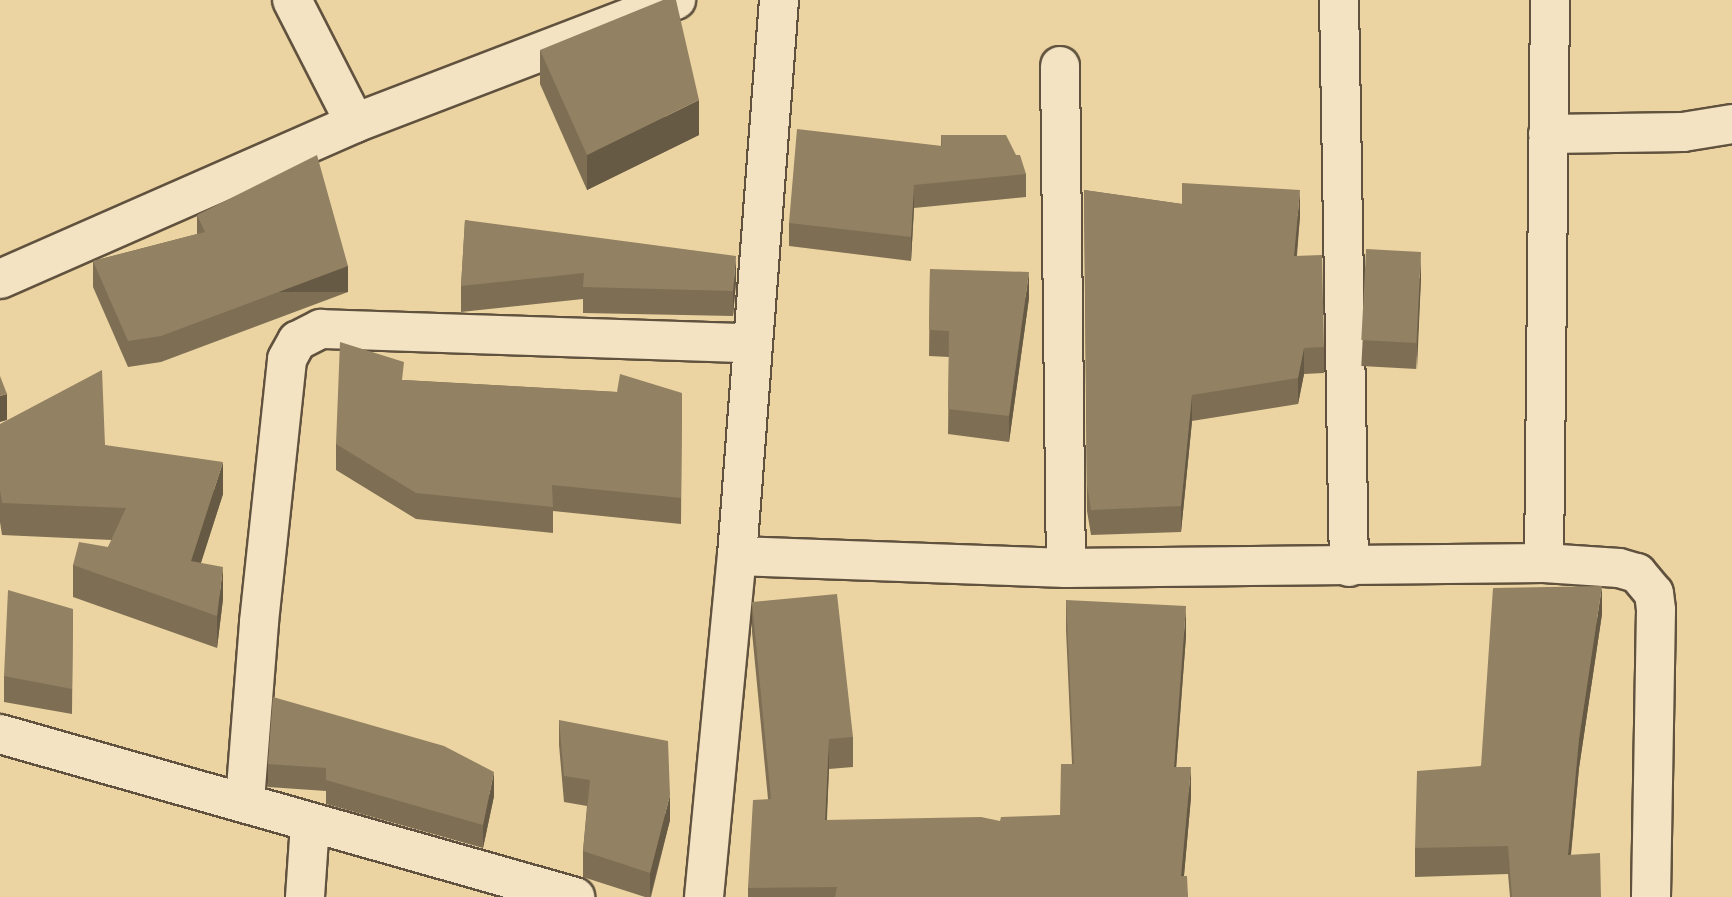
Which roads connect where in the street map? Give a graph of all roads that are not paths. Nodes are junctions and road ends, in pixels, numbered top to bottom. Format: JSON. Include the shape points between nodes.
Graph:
{"nodes":[{"id":1,"x":292,"y":0,"type":"edge"},
{"id":2,"x":676,"y":0,"type":"edge"},
{"id":3,"x":779,"y":0,"type":"edge"},
{"id":4,"x":1339,"y":0,"type":"edge"},
{"id":5,"x":1550,"y":0,"type":"edge"},
{"id":6,"x":1060,"y":66,"type":"dead end"},
{"id":7,"x":355,"y":123,"type":"junction"},
{"id":8,"x":1732,"y":124,"type":"edge"},
{"id":9,"x":1548,"y":135,"type":"junction"},
{"id":10,"x":0,"y":279,"type":"edge"},
{"id":11,"x":751,"y":343,"type":"junction"},
{"id":12,"x":737,"y":556,"type":"junction"},
{"id":13,"x":1544,"y":562,"type":"junction"},
{"id":14,"x":1349,"y":567,"type":"junction"},
{"id":15,"x":1066,"y":568,"type":"junction"},
{"id":16,"x":0,"y":734,"type":"edge"},
{"id":17,"x":245,"y":801,"type":"junction"},
{"id":18,"x":310,"y":823,"type":"junction"},
{"id":19,"x":305,"y":897,"type":"edge"},
{"id":20,"x":575,"y":897,"type":"edge"},
{"id":21,"x":704,"y":897,"type":"edge"},
{"id":22,"x":1651,"y":897,"type":"edge"}],
"edges":[{"from":1,"to":7,"type":"street"},
{"from":2,"to":7,"type":"street"},
{"from":3,"to":11,"type":"street"},
{"from":4,"to":14,"type":"street"},
{"from":5,"to":9,"type":"street"},
{"from":6,"to":15,"type":"street"},
{"from":7,"to":10,"type":"street"},
{"from":8,"to":9,"type":"street","via":[[1684,132]]},
{"from":9,"to":13,"type":"street"},
{"from":11,"to":12,"type":"street"},
{"from":11,"to":17,"type":"street","via":[[321,329],[297,341],[285,373]]},
{"from":12,"to":15,"type":"street"},
{"from":12,"to":21,"type":"street"},
{"from":13,"to":14,"type":"street"},
{"from":13,"to":22,"type":"street","via":[[1637,573],[1654,593]]},
{"from":14,"to":15,"type":"street"},
{"from":16,"to":17,"type":"street"},
{"from":17,"to":18,"type":"street"},
{"from":18,"to":19,"type":"street"},
{"from":18,"to":20,"type":"street"}]}
